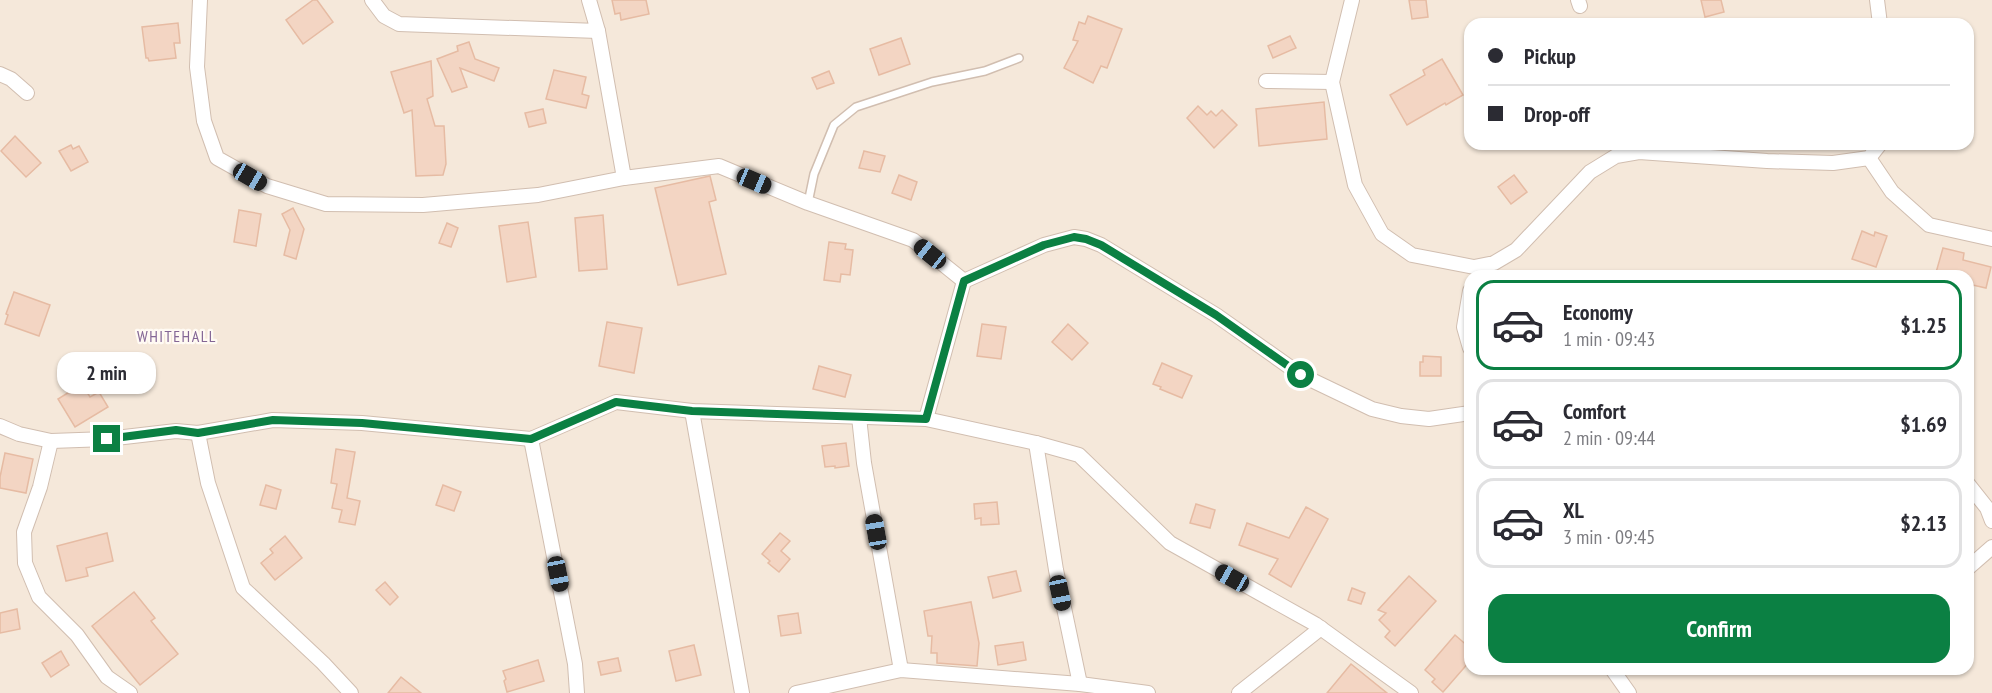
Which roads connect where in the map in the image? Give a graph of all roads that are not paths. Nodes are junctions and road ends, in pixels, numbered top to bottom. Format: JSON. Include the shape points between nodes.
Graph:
{"nodes":[{"id":1,"x":200,"y":0,"type":"edge"},
{"id":2,"x":372,"y":0,"type":"edge"},
{"id":3,"x":589,"y":0,"type":"edge"},
{"id":4,"x":1352,"y":0,"type":"edge"},
{"id":5,"x":1877,"y":0,"type":"edge"},
{"id":6,"x":1879,"y":18,"type":"edge"},
{"id":7,"x":598,"y":31,"type":"junction"},
{"id":8,"x":1019,"y":58,"type":"dead end"},
{"id":9,"x":0,"y":74,"type":"edge"},
{"id":10,"x":1266,"y":81,"type":"dead end"},
{"id":11,"x":1332,"y":82,"type":"junction"},
{"id":12,"x":27,"y":93,"type":"dead end"},
{"id":13,"x":1876,"y":150,"type":"edge"},
{"id":14,"x":1869,"y":158,"type":"junction"},
{"id":15,"x":624,"y":178,"type":"junction"},
{"id":16,"x":808,"y":203,"type":"junction"},
{"id":17,"x":1992,"y":238,"type":"edge"},
{"id":18,"x":1466,"y":270,"type":"edge"},
{"id":19,"x":1478,"y":270,"type":"edge"},
{"id":20,"x":964,"y":281,"type":"junction"},
{"id":21,"x":692,"y":411,"type":"junction"},
{"id":22,"x":1464,"y":414,"type":"edge"},
{"id":23,"x":859,"y":417,"type":"junction"},
{"id":24,"x":926,"y":419,"type":"junction"},
{"id":25,"x":0,"y":426,"type":"edge"},
{"id":26,"x":198,"y":433,"type":"junction"},
{"id":27,"x":531,"y":439,"type":"junction"},
{"id":28,"x":51,"y":441,"type":"junction"},
{"id":29,"x":1035,"y":443,"type":"junction"},
{"id":30,"x":1974,"y":491,"type":"edge"},
{"id":31,"x":1992,"y":521,"type":"edge"},
{"id":32,"x":1992,"y":547,"type":"edge"},
{"id":33,"x":1974,"y":563,"type":"edge"},
{"id":34,"x":1321,"y":628,"type":"junction"},
{"id":35,"x":901,"y":670,"type":"junction"},
{"id":36,"x":1616,"y":675,"type":"edge"},
{"id":37,"x":1080,"y":684,"type":"junction"},
{"id":38,"x":130,"y":693,"type":"edge"},
{"id":39,"x":351,"y":693,"type":"edge"},
{"id":40,"x":577,"y":693,"type":"edge"},
{"id":41,"x":742,"y":693,"type":"edge"},
{"id":42,"x":796,"y":693,"type":"edge"},
{"id":43,"x":1148,"y":693,"type":"edge"},
{"id":44,"x":1239,"y":693,"type":"edge"},
{"id":45,"x":1412,"y":693,"type":"edge"},
{"id":46,"x":1629,"y":693,"type":"edge"}],
"edges":[{"from":1,"to":15,"type":"street","via":[[197,67],[204,121],[217,158],[267,186],[326,204],[423,206],[538,195]]},
{"from":2,"to":7,"type":"street","via":[[384,16],[399,24]]},
{"from":3,"to":7,"type":"street"},
{"from":4,"to":11,"type":"street"},
{"from":5,"to":6,"type":"street"},
{"from":7,"to":15,"type":"street"},
{"from":8,"to":16,"type":"lane","via":[[856,106],[834,125],[814,174]]},
{"from":9,"to":12,"type":"street"},
{"from":10,"to":11,"type":"street"},
{"from":11,"to":18,"type":"street","via":[[1355,185],[1382,234],[1412,255]]},
{"from":13,"to":14,"type":"street"},
{"from":14,"to":17,"type":"street","via":[[1892,192],[1929,225]]},
{"from":14,"to":19,"type":"street","via":[[1833,163],[1639,152],[1616,156],[1590,172],[1516,250]]},
{"from":15,"to":16,"type":"street","via":[[719,166]]},
{"from":16,"to":20,"type":"street","via":[[914,240]]},
{"from":20,"to":22,"type":"street","via":[[1044,245],[1074,237],[1086,239],[1216,315],[1301,375],[1372,408],[1429,419]]},
{"from":20,"to":24,"type":"street"},
{"from":21,"to":23,"type":"street"},
{"from":21,"to":27,"type":"street","via":[[616,402]]},
{"from":21,"to":41,"type":"street"},
{"from":23,"to":24,"type":"street"},
{"from":23,"to":35,"type":"street"},
{"from":24,"to":29,"type":"street"},
{"from":25,"to":28,"type":"street"},
{"from":26,"to":27,"type":"street","via":[[273,420],[362,423]]},
{"from":26,"to":28,"type":"street","via":[[176,430]]},
{"from":26,"to":39,"type":"street","via":[[208,483],[243,588]]},
{"from":27,"to":40,"type":"street","via":[[575,664]]},
{"from":28,"to":38,"type":"street","via":[[24,532],[25,563],[39,597],[77,635],[107,677]]},
{"from":29,"to":34,"type":"street","via":[[1078,455],[1170,543]]},
{"from":29,"to":37,"type":"street"},
{"from":30,"to":31,"type":"street","via":[[1988,508]]},
{"from":32,"to":33,"type":"street"},
{"from":34,"to":44,"type":"street"},
{"from":34,"to":45,"type":"street"},
{"from":35,"to":37,"type":"street"},
{"from":35,"to":42,"type":"street"},
{"from":36,"to":46,"type":"street"},
{"from":37,"to":43,"type":"street"}]}
